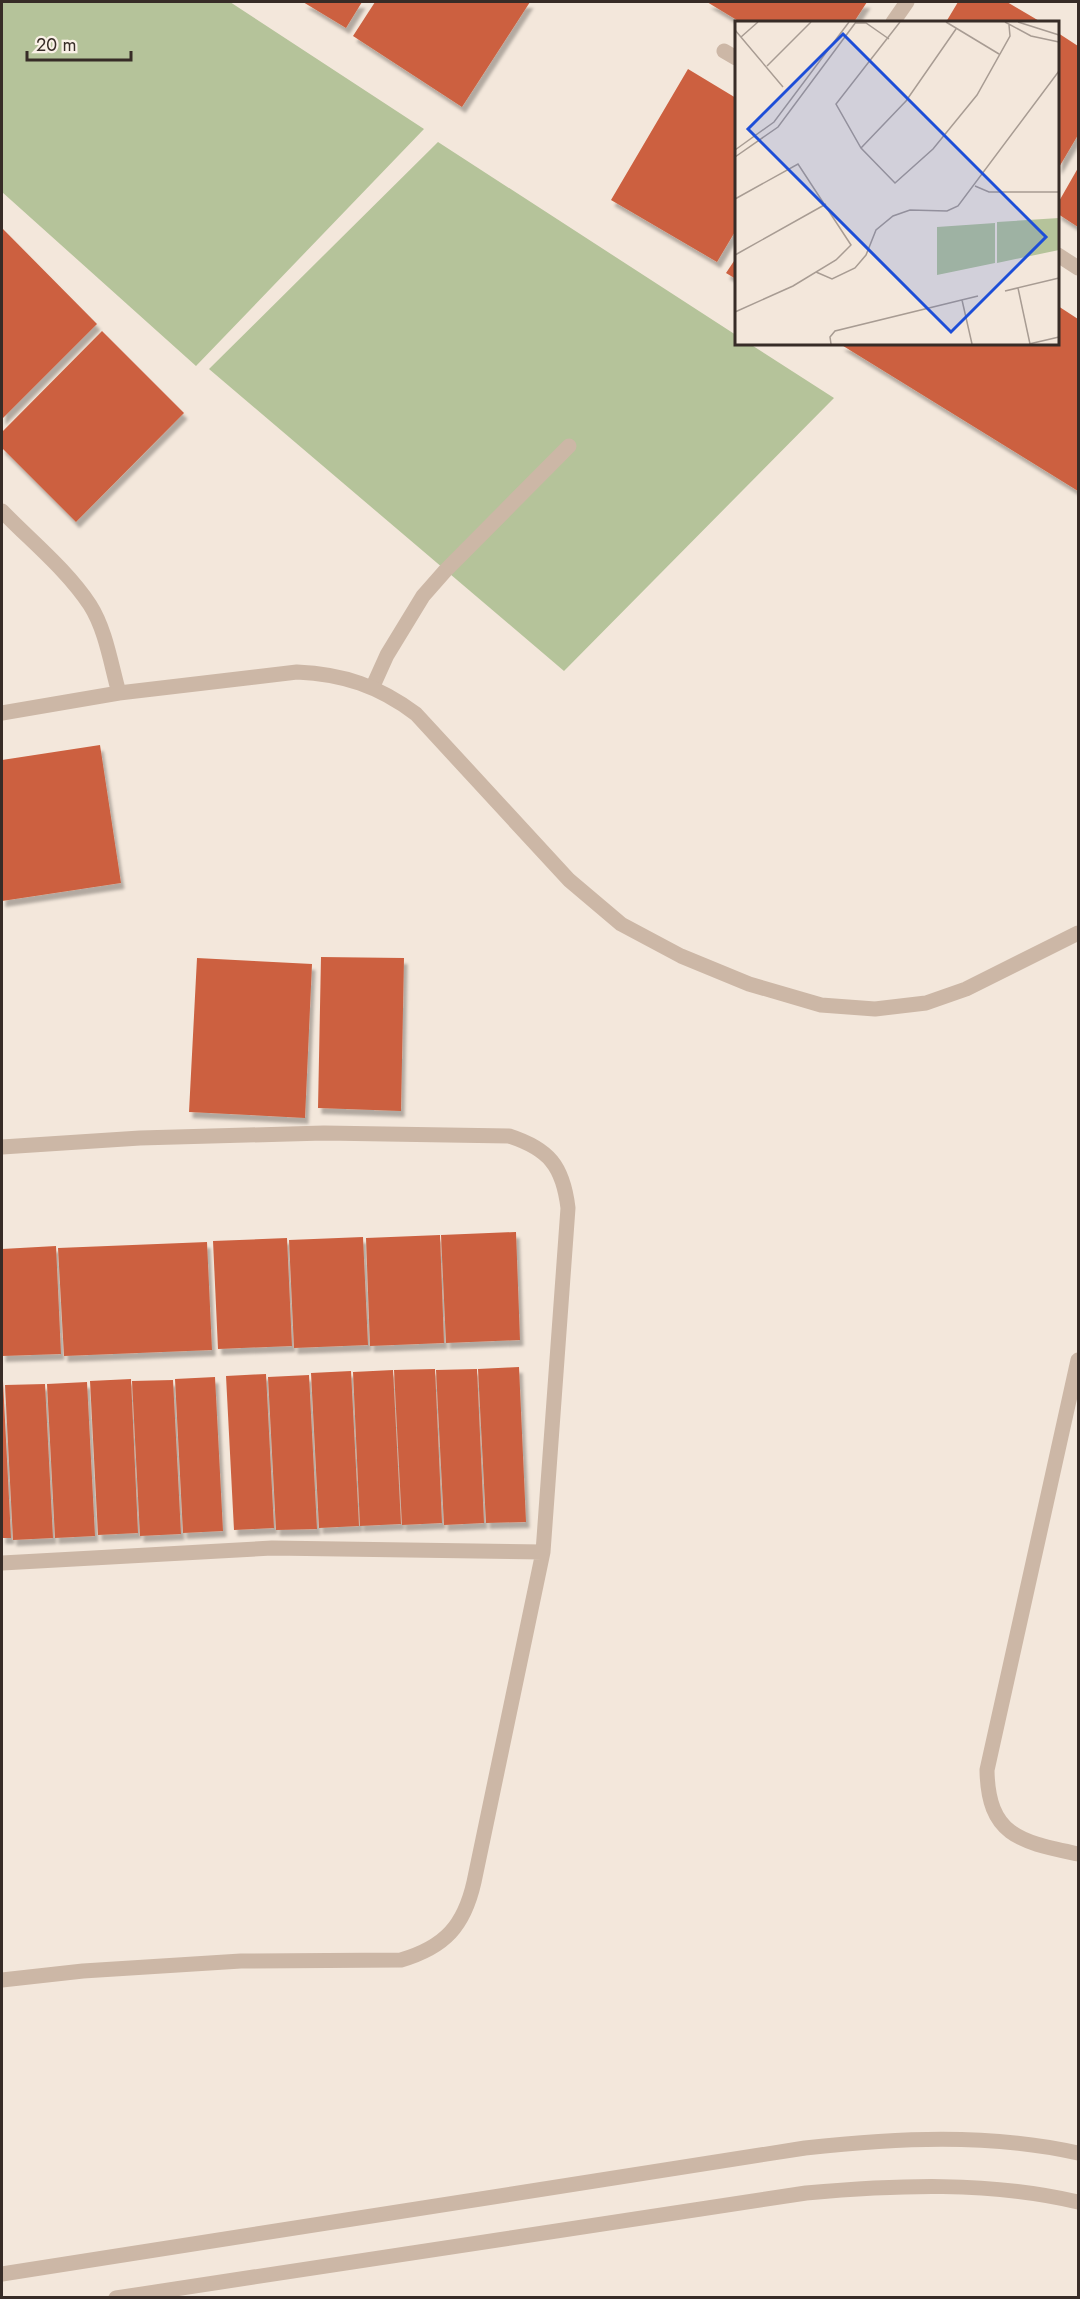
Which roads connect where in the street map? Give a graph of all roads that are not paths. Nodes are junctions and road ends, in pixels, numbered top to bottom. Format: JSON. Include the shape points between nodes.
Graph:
{"nodes":[{"id":1,"x":907,"y":2,"type":"edge"},
{"id":2,"x":895,"y":21,"type":"edge"},
{"id":3,"x":1059,"y":256,"type":"edge"},
{"id":4,"x":1078,"y":268,"type":"edge"},
{"id":5,"x":569,"y":446,"type":"dead end"},
{"id":6,"x":2,"y":511,"type":"edge"},
{"id":7,"x":373,"y":686,"type":"junction"},
{"id":8,"x":119,"y":693,"type":"junction"},
{"id":9,"x":2,"y":713,"type":"edge"},
{"id":10,"x":1078,"y":933,"type":"edge"},
{"id":11,"x":2,"y":1147,"type":"edge"},
{"id":12,"x":1078,"y":1360,"type":"edge"},
{"id":13,"x":1062,"y":1434,"type":"junction"},
{"id":14,"x":1078,"y":1437,"type":"edge"},
{"id":15,"x":543,"y":1552,"type":"junction"},
{"id":16,"x":2,"y":1563,"type":"edge"},
{"id":17,"x":1078,"y":1854,"type":"edge"},
{"id":18,"x":2,"y":1980,"type":"edge"},
{"id":19,"x":1078,"y":2153,"type":"edge"},
{"id":20,"x":1078,"y":2202,"type":"edge"},
{"id":21,"x":2,"y":2274,"type":"edge"},
{"id":22,"x":116,"y":2298,"type":"edge"}],
"edges":[{"from":1,"to":2,"type":"street"},
{"from":3,"to":4,"type":"street"},
{"from":5,"to":7,"type":"street","via":[[423,596]]},
{"from":6,"to":8,"type":"street","via":[[67,576],[91,607]]},
{"from":7,"to":8,"type":"street","via":[[323,673],[297,672]]},
{"from":7,"to":10,"type":"street","via":[[416,714],[568,880],[621,924],[681,956],[749,984],[821,1005],[875,1009],[926,1003],[966,989]]},
{"from":8,"to":9,"type":"street"},
{"from":11,"to":15,"type":"street","via":[[324,1133],[509,1136],[533,1144],[552,1161],[565,1183],[568,1208]]},
{"from":12,"to":13,"type":"street"},
{"from":13,"to":14,"type":"street"},
{"from":13,"to":17,"type":"street","via":[[987,1770],[987,1793],[995,1815],[1011,1833],[1031,1844]]},
{"from":15,"to":16,"type":"street","via":[[272,1548]]},
{"from":15,"to":18,"type":"street","via":[[469,1904],[442,1942],[423,1954],[401,1960],[242,1961]]},
{"from":19,"to":21,"type":"street","via":[[984,2140],[894,2139],[805,2148]]},
{"from":20,"to":22,"type":"street","via":[[977,2187],[891,2186],[806,2193]]}]}
